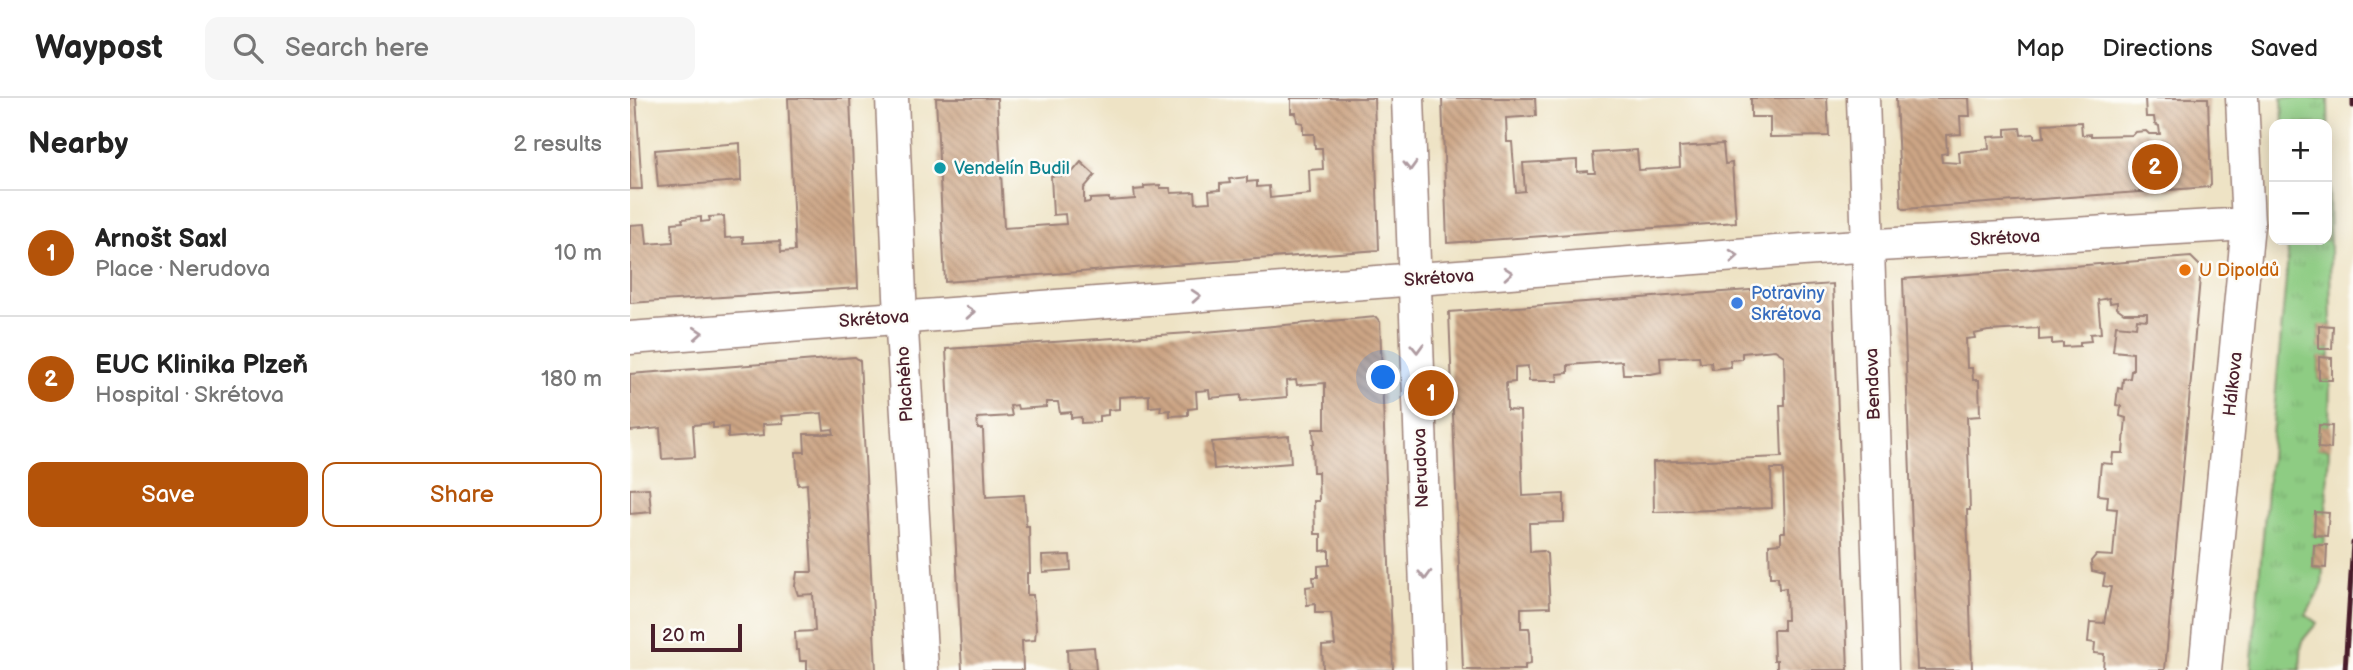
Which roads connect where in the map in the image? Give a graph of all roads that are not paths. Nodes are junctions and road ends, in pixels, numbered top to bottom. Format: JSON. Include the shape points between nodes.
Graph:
{"nodes":[{"id":1,"x":892,"y":98,"type":"edge"},
{"id":2,"x":1408,"y":98,"type":"edge"},
{"id":3,"x":1863,"y":98,"type":"edge"},
{"id":4,"x":2242,"y":98,"type":"edge"},
{"id":5,"x":2248,"y":224,"type":"junction"},
{"id":6,"x":1868,"y":246,"type":"junction"},
{"id":7,"x":1415,"y":280,"type":"junction"},
{"id":8,"x":901,"y":317,"type":"junction"},
{"id":9,"x":630,"y":338,"type":"edge"},
{"id":10,"x":922,"y":670,"type":"edge"},
{"id":11,"x":1429,"y":670,"type":"edge"},
{"id":12,"x":1882,"y":670,"type":"edge"},
{"id":13,"x":2205,"y":670,"type":"edge"}],
"edges":[{"from":1,"to":8,"type":"street","name":"Plachého"},
{"from":2,"to":7,"type":"street","name":"Nerudova","one_way":true},
{"from":3,"to":6,"type":"street","name":"Bendova"},
{"from":4,"to":5,"type":"street","name":"Hálkova"},
{"from":5,"to":6,"type":"street","name":"Skrétova"},
{"from":5,"to":13,"type":"street","name":"Hálkova"},
{"from":7,"to":6,"type":"street","name":"Skrétova","one_way":true},
{"from":6,"to":12,"type":"street","name":"Bendova"},
{"from":8,"to":7,"type":"street","name":"Skrétova","one_way":true},
{"from":7,"to":11,"type":"street","name":"Nerudova","one_way":true},
{"from":9,"to":8,"type":"street","name":"Skrétova","one_way":true},
{"from":8,"to":10,"type":"street","name":"Plachého"}]}
